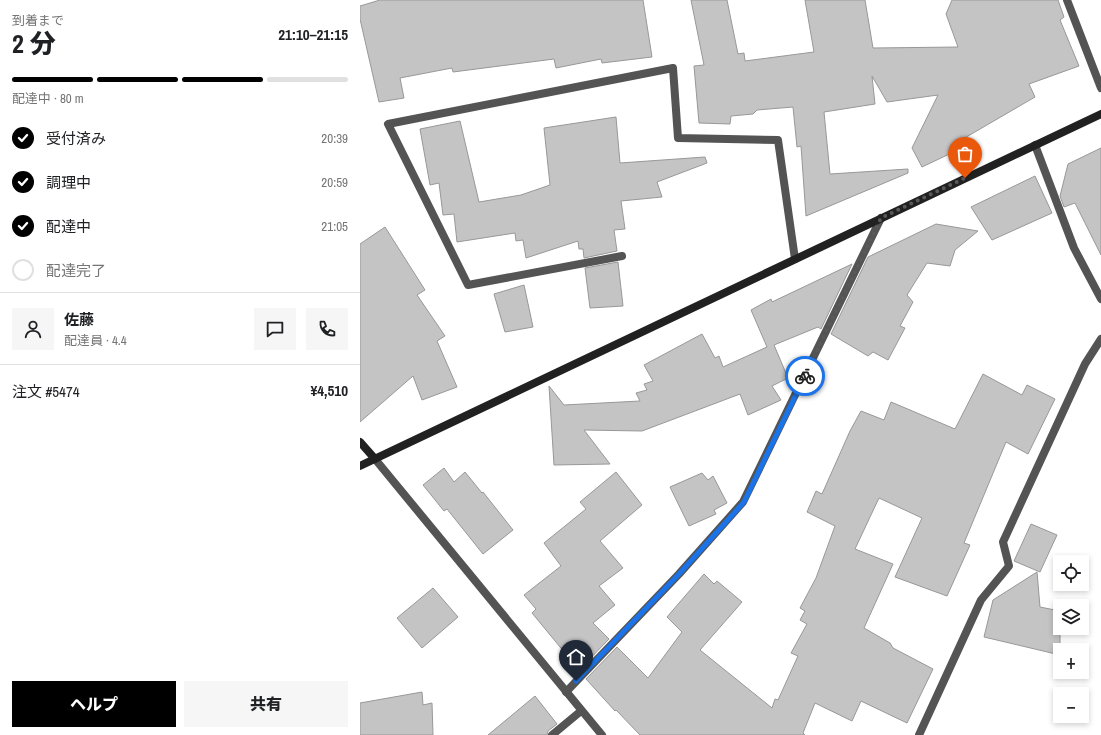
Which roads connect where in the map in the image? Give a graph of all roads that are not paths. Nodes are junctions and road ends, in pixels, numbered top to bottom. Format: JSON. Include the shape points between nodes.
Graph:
{"nodes":[{"id":1,"x":1067,"y":0,"type":"edge"},
{"id":2,"x":1101,"y":88,"type":"edge"},
{"id":3,"x":1101,"y":114,"type":"edge"},
{"id":4,"x":1035,"y":145,"type":"junction"},
{"id":5,"x":881,"y":218,"type":"junction"},
{"id":6,"x":622,"y":256,"type":"dead end"},
{"id":7,"x":795,"y":259,"type":"junction"},
{"id":8,"x":1101,"y":300,"type":"edge"},
{"id":9,"x":1101,"y":339,"type":"edge"},
{"id":10,"x":360,"y":442,"type":"edge"},
{"id":11,"x":375,"y":459,"type":"junction"},
{"id":12,"x":360,"y":466,"type":"edge"},
{"id":13,"x":566,"y":692,"type":"junction"},
{"id":14,"x":581,"y":711,"type":"junction"},
{"id":15,"x":552,"y":735,"type":"edge"},
{"id":16,"x":602,"y":735,"type":"edge"},
{"id":17,"x":919,"y":735,"type":"edge"}],
"edges":[{"from":1,"to":2,"type":"street"},
{"from":3,"to":4,"type":"street"},
{"from":4,"to":5,"type":"street"},
{"from":4,"to":8,"type":"street","via":[[1074,248]]},
{"from":5,"to":7,"type":"street"},
{"from":5,"to":13,"type":"street","via":[[744,502]]},
{"from":6,"to":7,"type":"street","via":[[468,285],[388,124],[673,68],[678,138],[778,140]]},
{"from":7,"to":11,"type":"street"},
{"from":9,"to":17,"type":"street","via":[[1085,364],[1003,542],[1009,566],[981,600]]},
{"from":10,"to":11,"type":"street"},
{"from":11,"to":12,"type":"street"},
{"from":11,"to":13,"type":"street"},
{"from":13,"to":14,"type":"street"},
{"from":14,"to":15,"type":"street"},
{"from":14,"to":16,"type":"street"}]}
